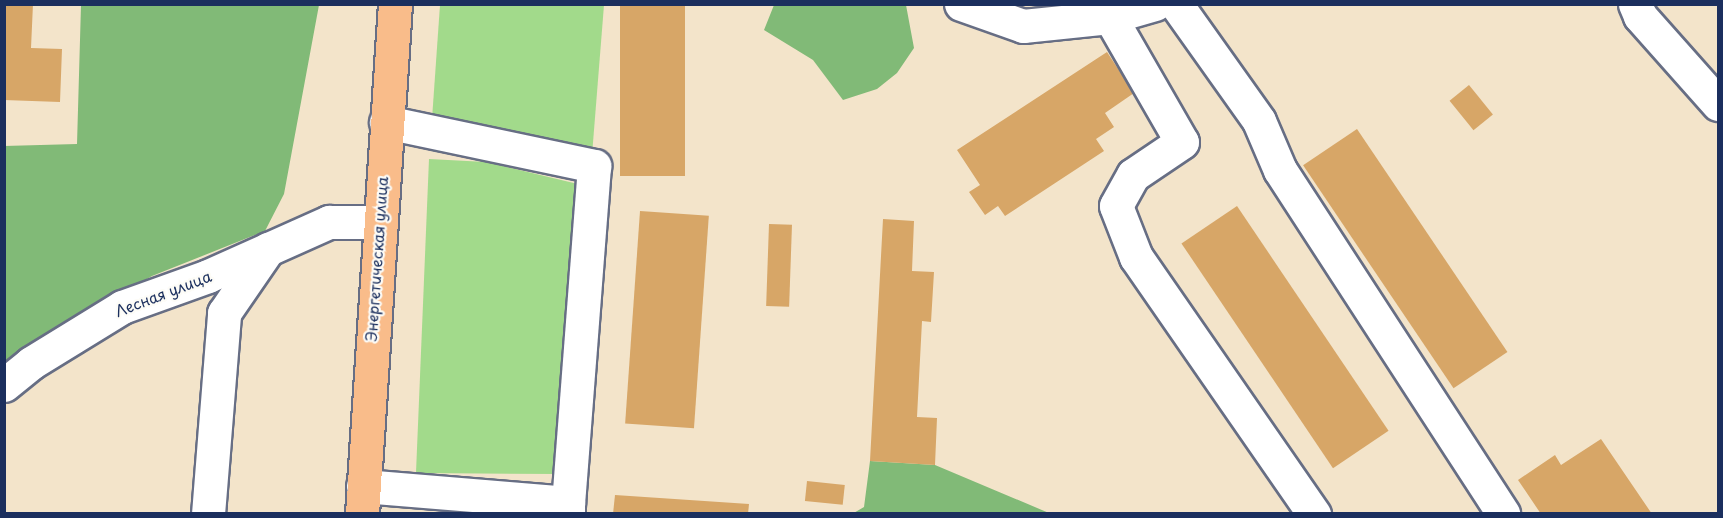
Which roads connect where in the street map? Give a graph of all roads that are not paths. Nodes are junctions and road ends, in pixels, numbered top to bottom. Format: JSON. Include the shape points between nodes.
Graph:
{"nodes":[{"id":1,"x":395,"y":4,"type":"edge"},
{"id":2,"x":961,"y":4,"type":"edge"},
{"id":3,"x":1155,"y":4,"type":"edge"},
{"id":4,"x":1176,"y":4,"type":"edge"},
{"id":5,"x":1635,"y":4,"type":"edge"},
{"id":6,"x":1110,"y":16,"type":"junction"},
{"id":7,"x":1719,"y":104,"type":"edge"},
{"id":8,"x":386,"y":123,"type":"junction"},
{"id":9,"x":378,"y":222,"type":"junction"},
{"id":10,"x":268,"y":249,"type":"junction"},
{"id":11,"x":4,"y":385,"type":"edge"},
{"id":12,"x":363,"y":500,"type":"edge"},
{"id":13,"x":568,"y":508,"type":"edge"},
{"id":14,"x":208,"y":513,"type":"edge"},
{"id":15,"x":1314,"y":513,"type":"edge"},
{"id":16,"x":1503,"y":513,"type":"edge"}],
"edges":[{"from":1,"to":8,"type":"main road","name":"Энергетическая улица"},
{"from":2,"to":6,"type":"street","via":[[1023,26]]},
{"from":3,"to":6,"type":"street"},
{"from":4,"to":16,"type":"street","via":[[1259,121],[1280,170]]},
{"from":5,"to":7,"type":"street","via":[[1640,16]]},
{"from":6,"to":15,"type":"street","via":[[1182,142],[1133,176],[1116,206],[1136,257]]},
{"from":8,"to":9,"type":"main road","name":"Энергетическая улица"},
{"from":8,"to":13,"type":"street","via":[[594,166]]},
{"from":9,"to":10,"type":"street","name":"Лесная улица","via":[[329,222]]},
{"from":9,"to":12,"type":"main road","name":"Энергетическая улица"},
{"from":10,"to":11,"type":"street","name":"Лесная улица","via":[[122,307],[31,363]]},
{"from":10,"to":14,"type":"street","via":[[224,313]]},
{"from":12,"to":13,"type":"street"}]}
